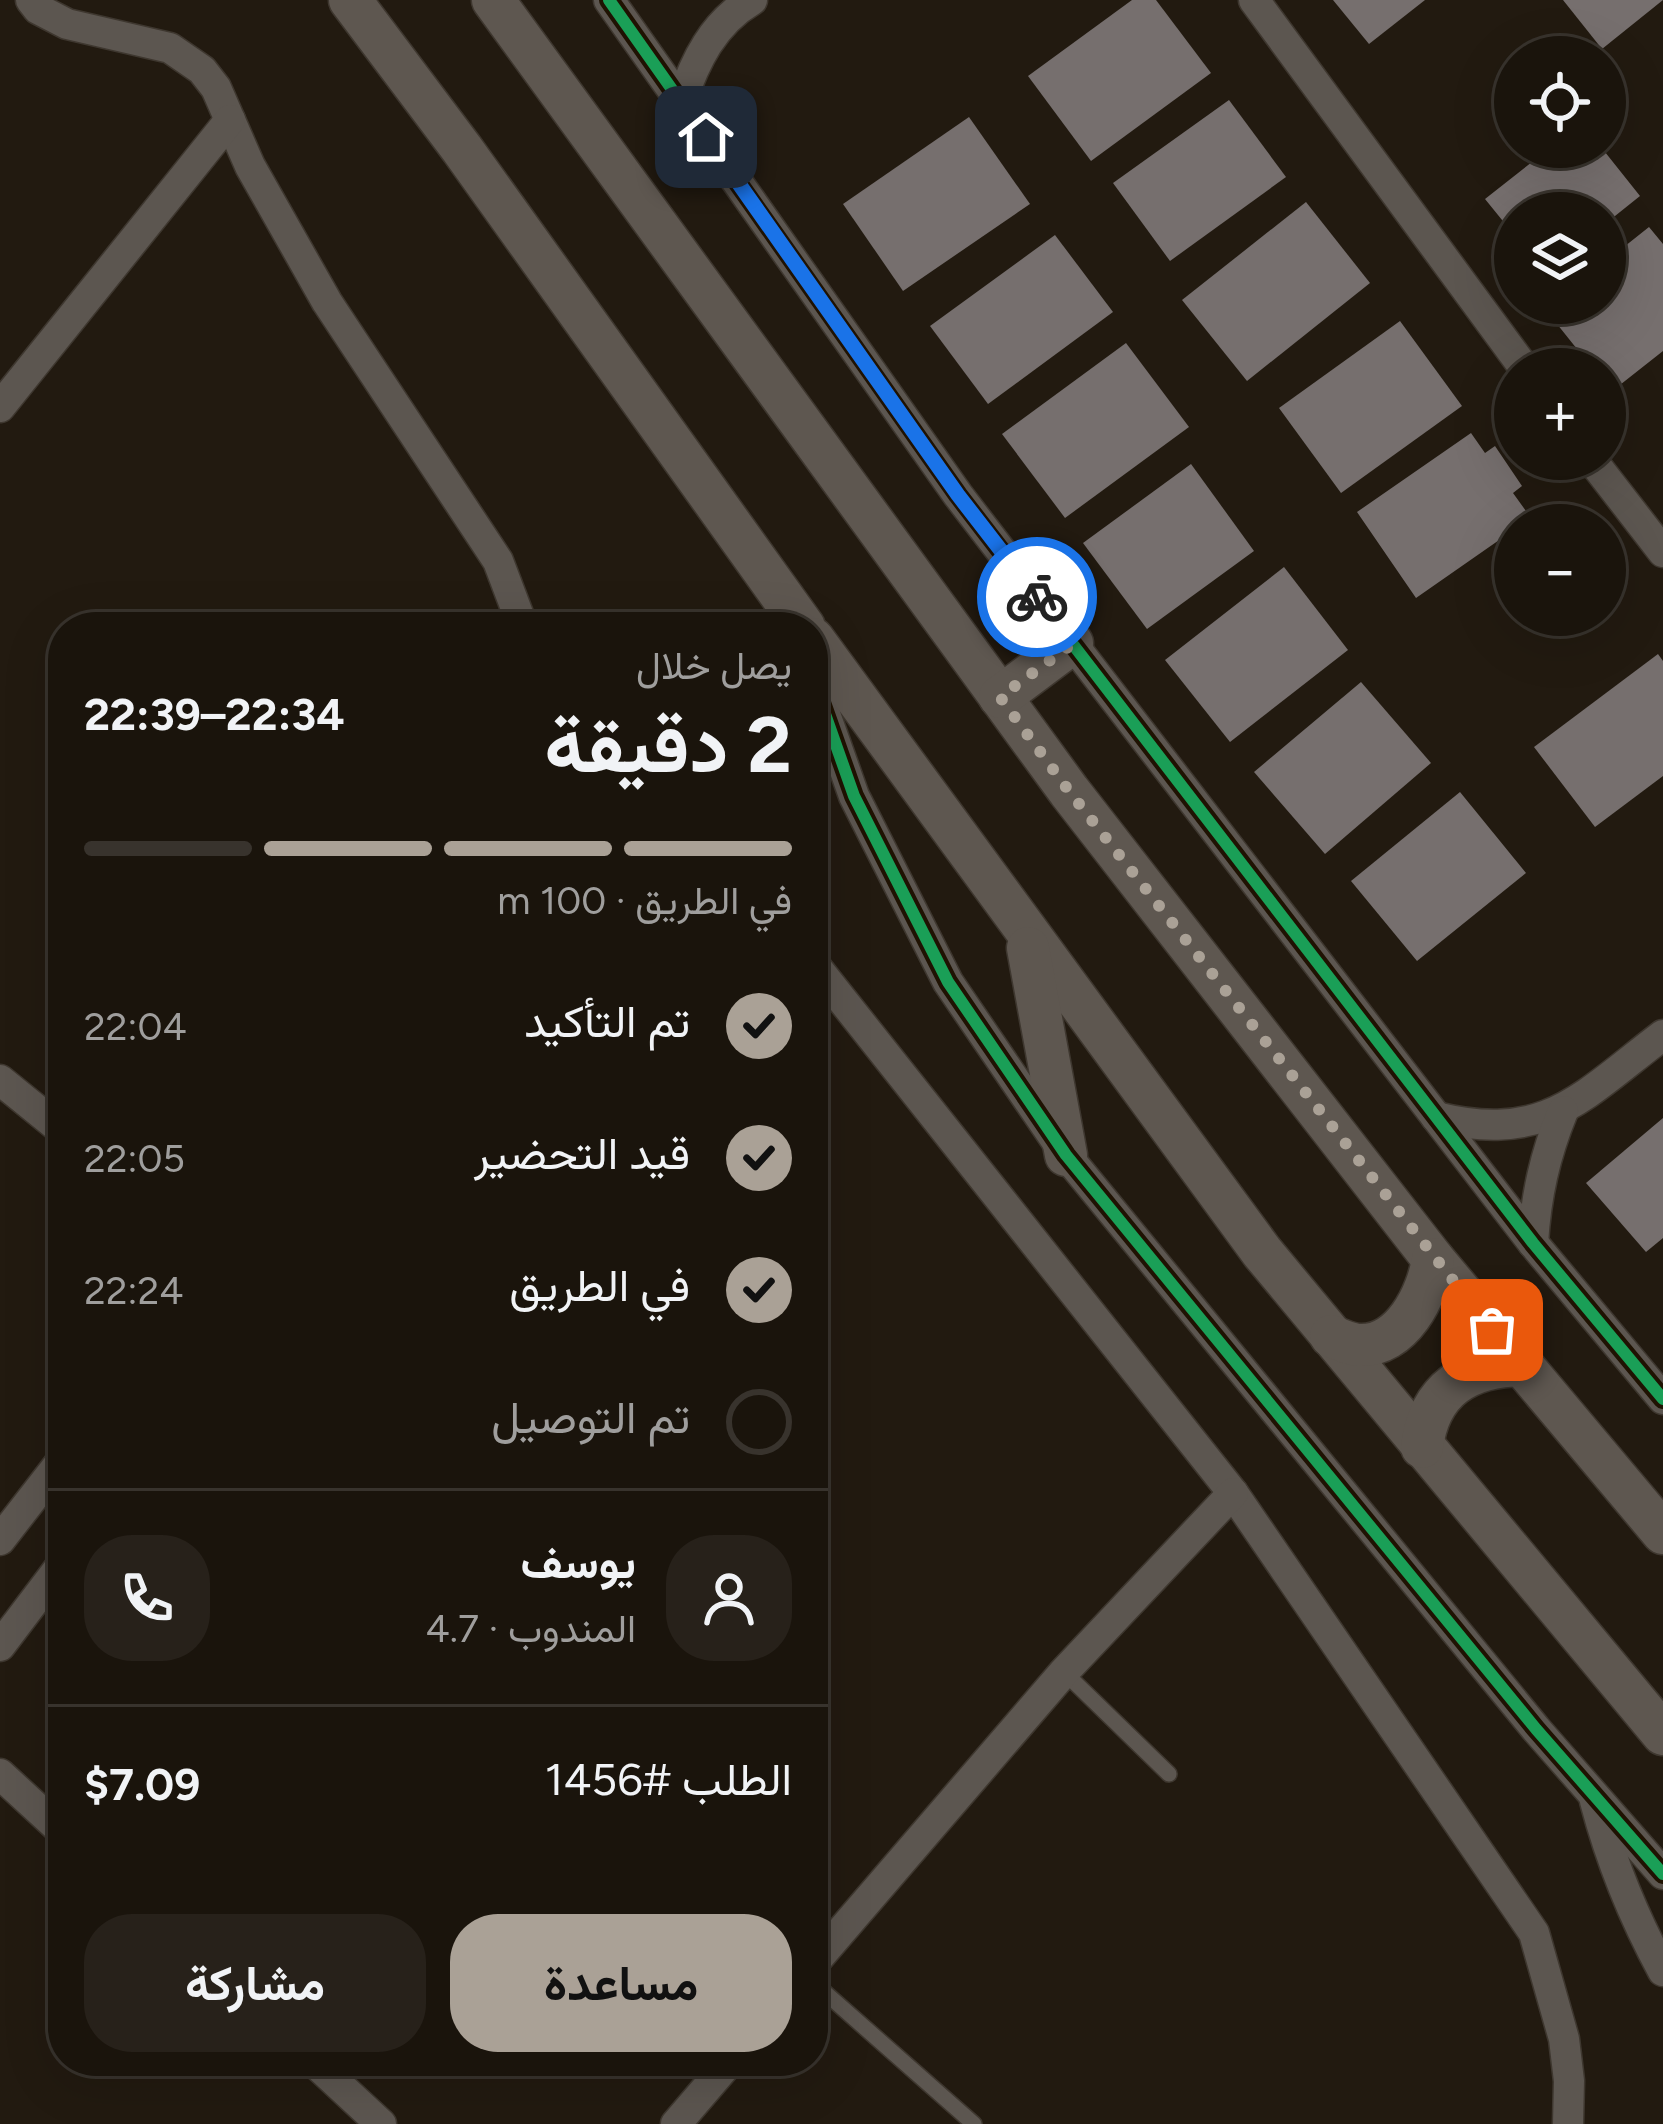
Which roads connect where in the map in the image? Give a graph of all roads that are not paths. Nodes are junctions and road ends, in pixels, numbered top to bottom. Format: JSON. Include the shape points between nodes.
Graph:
{"nodes":[{"id":1,"x":350,"y":0,"type":"edge"},
{"id":2,"x":493,"y":0,"type":"edge"},
{"id":3,"x":610,"y":0,"type":"edge"},
{"id":4,"x":752,"y":0,"type":"edge"},
{"id":5,"x":1255,"y":0,"type":"edge"},
{"id":6,"x":54,"y":6,"type":"edge"},
{"id":7,"x":681,"y":102,"type":"junction"},
{"id":8,"x":230,"y":120,"type":"junction"},
{"id":9,"x":1510,"y":348,"type":"edge"},
{"id":10,"x":0,"y":407,"type":"edge"},
{"id":11,"x":1607,"y":480,"type":"edge"},
{"id":12,"x":1663,"y":552,"type":"edge"},
{"id":13,"x":517,"y":612,"type":"edge"},
{"id":14,"x":790,"y":612,"type":"edge"},
{"id":15,"x":1072,"y":644,"type":"junction"},
{"id":16,"x":828,"y":660,"type":"edge"},
{"id":17,"x":1000,"y":697,"type":"junction"},
{"id":18,"x":828,"y":722,"type":"edge"},
{"id":19,"x":1026,"y":935,"type":"junction"},
{"id":20,"x":828,"y":982,"type":"edge"},
{"id":21,"x":1663,"y":1035,"type":"edge"},
{"id":22,"x":0,"y":1080,"type":"edge"},
{"id":23,"x":1563,"y":1111,"type":"junction"},
{"id":24,"x":1436,"y":1117,"type":"junction"},
{"id":25,"x":48,"y":1119,"type":"edge"},
{"id":26,"x":1066,"y":1155,"type":"junction"},
{"id":27,"x":1533,"y":1243,"type":"junction"},
{"id":28,"x":1433,"y":1259,"type":"junction"},
{"id":29,"x":1331,"y":1336,"type":"junction"},
{"id":30,"x":1522,"y":1365,"type":"junction"},
{"id":31,"x":1663,"y":1399,"type":"edge"},
{"id":32,"x":1422,"y":1448,"type":"junction"},
{"id":33,"x":48,"y":1478,"type":"edge"},
{"id":34,"x":1233,"y":1493,"type":"junction"},
{"id":35,"x":1663,"y":1533,"type":"edge"},
{"id":36,"x":0,"y":1540,"type":"edge"},
{"id":37,"x":48,"y":1583,"type":"edge"},
{"id":38,"x":0,"y":1646,"type":"edge"},
{"id":39,"x":1064,"y":1672,"type":"junction"},
{"id":40,"x":1663,"y":1734,"type":"edge"},
{"id":41,"x":0,"y":1774,"type":"edge"},
{"id":42,"x":1169,"y":1774,"type":"dead end"},
{"id":43,"x":1592,"y":1790,"type":"junction"},
{"id":44,"x":48,"y":1818,"type":"edge"},
{"id":45,"x":1663,"y":1874,"type":"edge"},
{"id":46,"x":828,"y":1947,"type":"edge"},
{"id":47,"x":1663,"y":1972,"type":"edge"},
{"id":48,"x":828,"y":1995,"type":"edge"},
{"id":49,"x":329,"y":2076,"type":"edge"},
{"id":50,"x":717,"y":2076,"type":"edge"},
{"id":51,"x":381,"y":2124,"type":"edge"},
{"id":52,"x":676,"y":2124,"type":"edge"},
{"id":53,"x":974,"y":2124,"type":"edge"},
{"id":54,"x":1568,"y":2124,"type":"edge"}],
"edges":[{"from":1,"to":14,"type":"main road"},
{"from":2,"to":17,"type":"main road"},
{"from":3,"to":7,"type":"street"},
{"from":4,"to":7,"type":"street","via":[[715,31]]},
{"from":5,"to":9,"type":"street"},
{"from":6,"to":8,"type":"street","via":[[184,55],[216,88]]},
{"from":7,"to":15,"type":"street"},
{"from":8,"to":10,"type":"street"},
{"from":8,"to":13,"type":"street","via":[[327,302],[498,561]]},
{"from":11,"to":12,"type":"street"},
{"from":15,"to":17,"type":"main road"},
{"from":15,"to":24,"type":"street"},
{"from":16,"to":19,"type":"main road"},
{"from":17,"to":28,"type":"main road"},
{"from":18,"to":26,"type":"street","via":[[854,796],[948,982]]},
{"from":19,"to":26,"type":"main road"},
{"from":19,"to":29,"type":"main road"},
{"from":20,"to":34,"type":"street"},
{"from":21,"to":23,"type":"street"},
{"from":22,"to":25,"type":"street"},
{"from":23,"to":24,"type":"street","via":[[1522,1125],[1478,1127]]},
{"from":23,"to":27,"type":"street","via":[[1536,1197]]},
{"from":24,"to":27,"type":"street"},
{"from":26,"to":43,"type":"street"},
{"from":27,"to":31,"type":"street"},
{"from":28,"to":29,"type":"main road","via":[[1423,1300],[1388,1336],[1355,1345]]},
{"from":28,"to":30,"type":"main road"},
{"from":29,"to":32,"type":"main road"},
{"from":30,"to":32,"type":"main road","via":[[1477,1369],[1451,1387],[1424,1428]]},
{"from":30,"to":35,"type":"main road"},
{"from":32,"to":40,"type":"main road"},
{"from":33,"to":36,"type":"street"},
{"from":34,"to":39,"type":"street"},
{"from":34,"to":54,"type":"street","via":[[1534,1933],[1564,2039]]},
{"from":37,"to":38,"type":"street"},
{"from":39,"to":42,"type":"lane"},
{"from":39,"to":46,"type":"street"},
{"from":41,"to":44,"type":"street"},
{"from":43,"to":45,"type":"street"},
{"from":43,"to":47,"type":"street","via":[[1610,1857]]},
{"from":48,"to":53,"type":"lane"},
{"from":49,"to":51,"type":"street"},
{"from":50,"to":52,"type":"street"}]}
